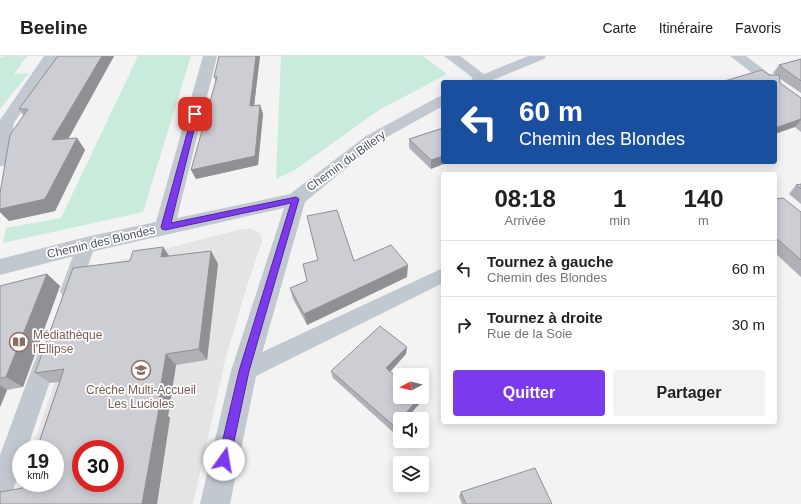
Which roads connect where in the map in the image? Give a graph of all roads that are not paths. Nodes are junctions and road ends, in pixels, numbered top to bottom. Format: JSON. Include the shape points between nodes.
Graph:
{"nodes":[{"id":1,"x":52,"y":56,"type":"edge"},
{"id":2,"x":210,"y":56,"type":"edge"},
{"id":3,"x":451,"y":56,"type":"edge"},
{"id":4,"x":539,"y":56,"type":"edge"},
{"id":5,"x":737,"y":56,"type":"edge"},
{"id":6,"x":479,"y":80,"type":"edge"},
{"id":7,"x":773,"y":80,"type":"edge"},
{"id":8,"x":441,"y":101,"type":"edge"},
{"id":9,"x":0,"y":160,"type":"edge"},
{"id":10,"x":296,"y":199,"type":"junction"},
{"id":11,"x":165,"y":227,"type":"junction"},
{"id":12,"x":86,"y":245,"type":"junction"},
{"id":13,"x":0,"y":267,"type":"edge"},
{"id":14,"x":441,"y":276,"type":"edge"},
{"id":15,"x":63,"y":312,"type":"edge"},
{"id":16,"x":55,"y":334,"type":"edge"},
{"id":17,"x":244,"y":371,"type":"junction"},
{"id":18,"x":0,"y":490,"type":"edge"},
{"id":19,"x":214,"y":504,"type":"edge"}],
"edges":[{"from":1,"to":9,"type":"street","via":[[6,123]]},
{"from":2,"to":11,"type":"street"},
{"from":3,"to":6,"type":"street"},
{"from":4,"to":6,"type":"street"},
{"from":5,"to":7,"type":"street"},
{"from":8,"to":10,"type":"street","name":"Chemin du Billery","via":[[372,139]]},
{"from":10,"to":11,"type":"street","name":"Chemin des Blondes"},
{"from":10,"to":17,"type":"street","name":"Chemin du Billery"},
{"from":11,"to":12,"type":"street","name":"Chemin des Blondes"},
{"from":12,"to":13,"type":"street","name":"Chemin des Blondes"},
{"from":12,"to":15,"type":"lane"},
{"from":14,"to":17,"type":"lane"},
{"from":16,"to":18,"type":"lane"},
{"from":17,"to":19,"type":"street","name":"Chemin du Billery"}]}
